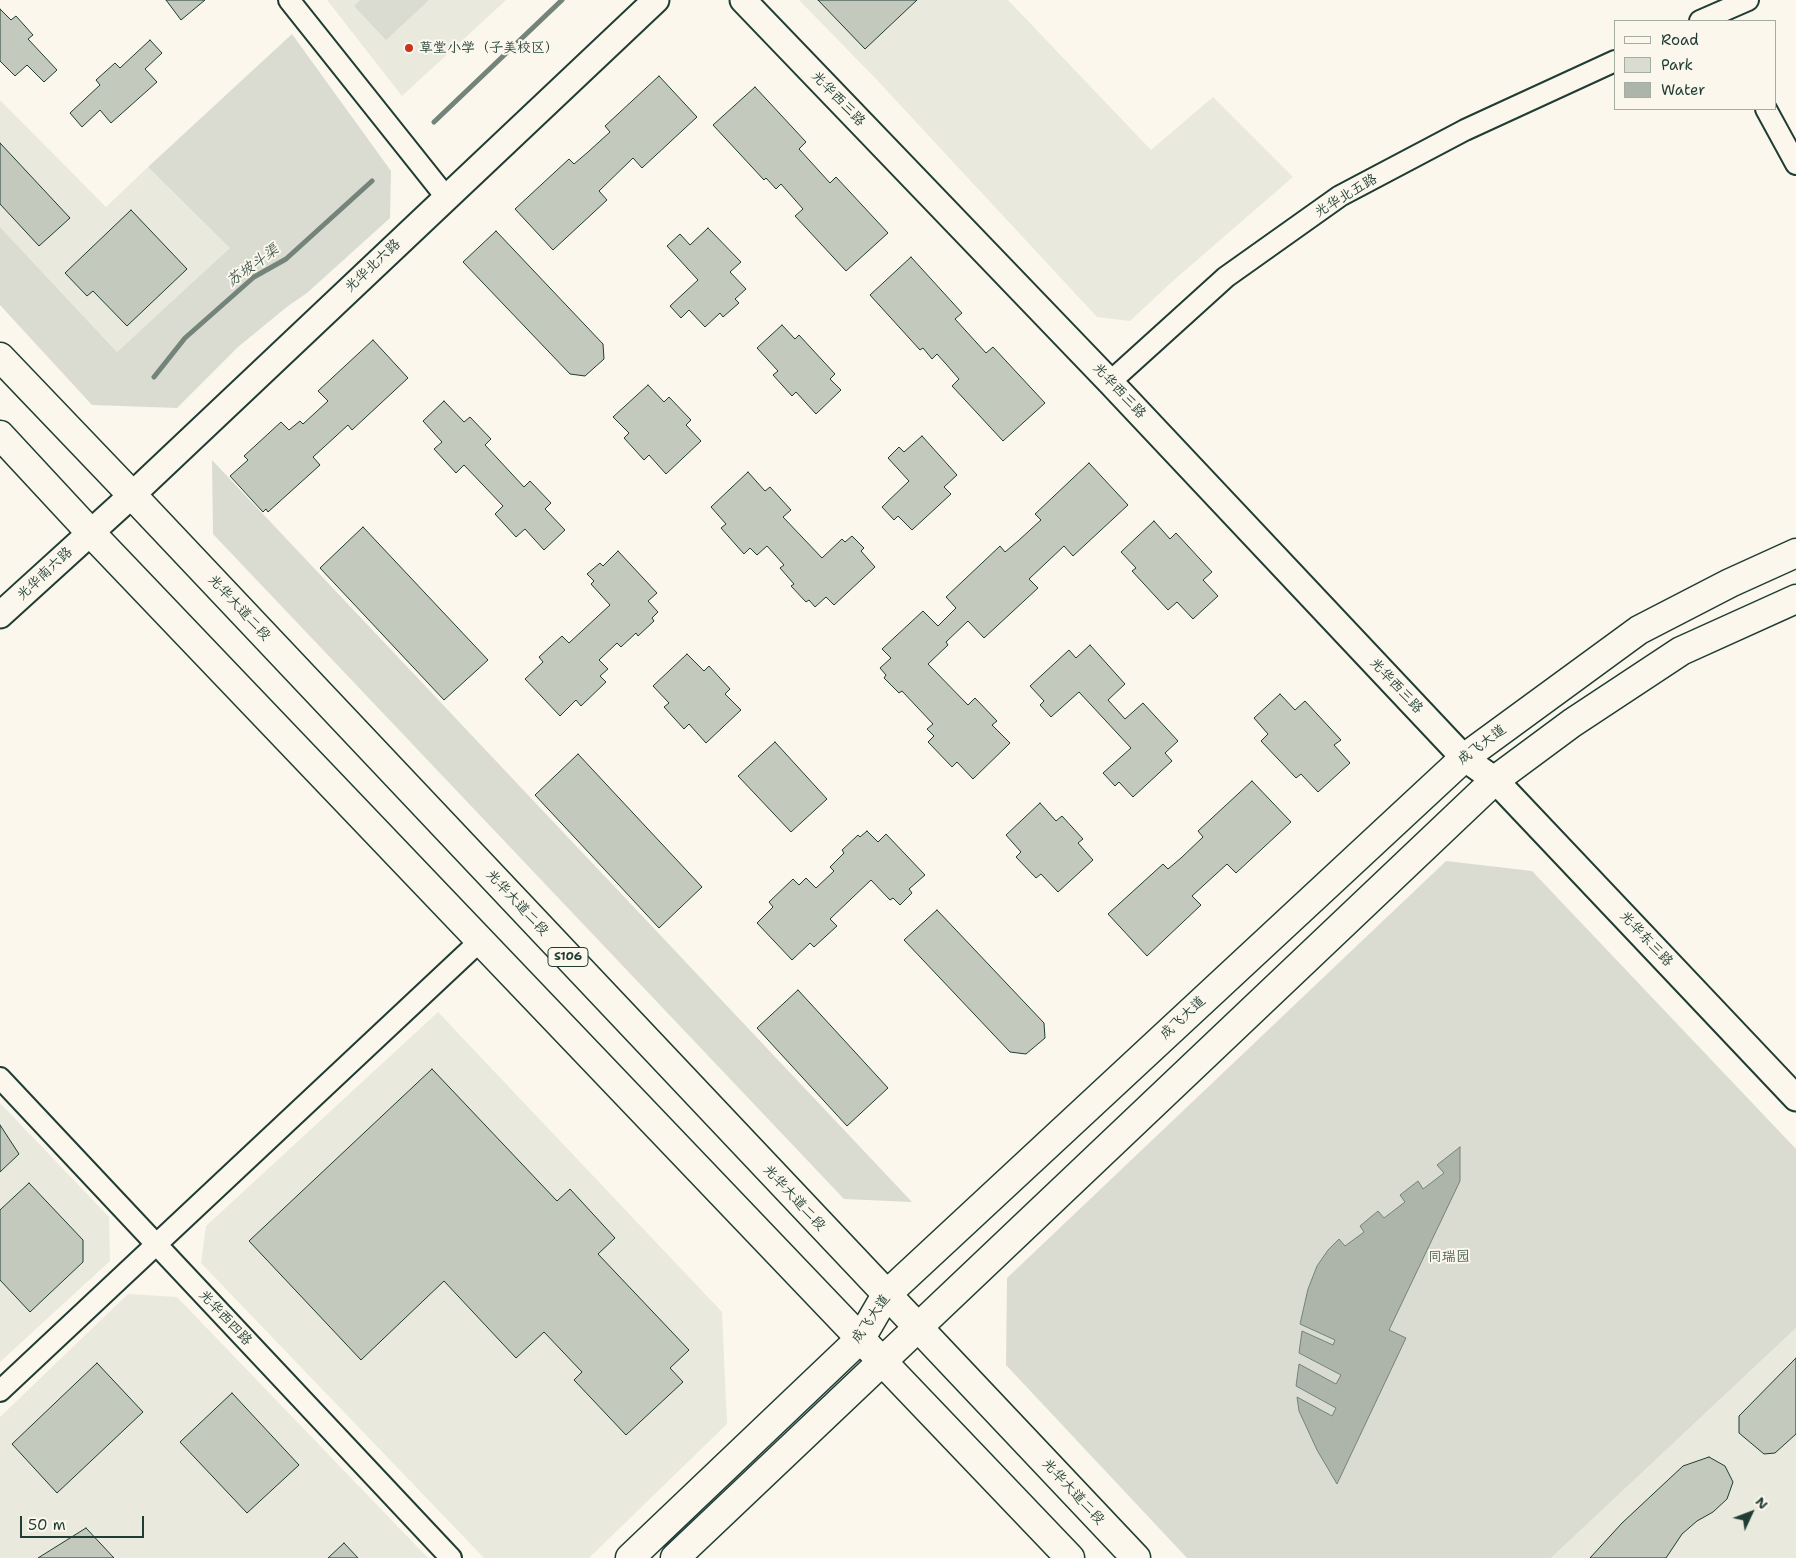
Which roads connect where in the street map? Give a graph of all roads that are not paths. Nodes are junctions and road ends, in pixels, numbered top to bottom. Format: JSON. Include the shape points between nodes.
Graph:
{"nodes":[{"id":1,"x":289,"y":0,"type":"edge"},
{"id":2,"x":656,"y":0,"type":"edge"},
{"id":3,"x":743,"y":0,"type":"edge"},
{"id":4,"x":1748,"y":0,"type":"edge"},
{"id":5,"x":1710,"y":14,"type":"edge"},
{"id":6,"x":1614,"y":61,"type":"edge"},
{"id":7,"x":1767,"y":110,"type":"edge"},
{"id":8,"x":1796,"y":164,"type":"edge"},
{"id":9,"x":446,"y":197,"type":"junction"},
{"id":10,"x":0,"y":357,"type":"edge"},
{"id":11,"x":1110,"y":382,"type":"junction"},
{"id":12,"x":0,"y":435,"type":"edge"},
{"id":13,"x":132,"y":495,"type":"junction"},
{"id":14,"x":90,"y":532,"type":"junction"},
{"id":15,"x":1796,"y":553,"type":"edge"},
{"id":16,"x":1796,"y":598,"type":"edge"},
{"id":17,"x":0,"y":615,"type":"edge"},
{"id":18,"x":1464,"y":758,"type":"junction"},
{"id":19,"x":1495,"y":780,"type":"junction"},
{"id":20,"x":481,"y":940,"type":"junction"},
{"id":21,"x":0,"y":1078,"type":"edge"},
{"id":22,"x":1796,"y":1098,"type":"edge"},
{"id":23,"x":156,"y":1245,"type":"junction"},
{"id":24,"x":886,"y":1295,"type":"junction"},
{"id":25,"x":918,"y":1328,"type":"junction"},
{"id":26,"x":861,"y":1338,"type":"junction"},
{"id":27,"x":883,"y":1362,"type":"junction"},
{"id":28,"x":0,"y":1391,"type":"edge"},
{"id":29,"x":451,"y":1558,"type":"edge"},
{"id":30,"x":630,"y":1558,"type":"edge"},
{"id":31,"x":675,"y":1558,"type":"edge"},
{"id":32,"x":1070,"y":1558,"type":"edge"},
{"id":33,"x":1136,"y":1558,"type":"edge"}],
"edges":[{"from":1,"to":9,"type":"street"},
{"from":2,"to":9,"type":"street","name":"光华北六路"},
{"from":3,"to":11,"type":"street","name":"光华西三路"},
{"from":4,"to":5,"type":"street"},
{"from":6,"to":11,"type":"street","name":"光华北五路","via":[[1465,130],[1340,196],[1226,277]]},
{"from":7,"to":8,"type":"street"},
{"from":9,"to":13,"type":"street","name":"光华北六路"},
{"from":10,"to":13,"type":"main road","name":"光华大道二段","number":"S106"},
{"from":11,"to":18,"type":"street","name":"光华西三路"},
{"from":12,"to":14,"type":"main road"},
{"from":13,"to":14,"type":"street","name":"光华北六路"},
{"from":13,"to":24,"type":"main road","name":"光华大道二段","number":"S106"},
{"from":14,"to":17,"type":"street","name":"光华南六路"},
{"from":14,"to":20,"type":"main road"},
{"from":15,"to":18,"type":"main road","name":"成飞大道","via":[[1639,630]]},
{"from":16,"to":19,"type":"main road","via":[[1681,651],[1572,723]]},
{"from":18,"to":19,"type":"street","name":"光华西三路"},
{"from":18,"to":24,"type":"main road","name":"成飞大道"},
{"from":19,"to":22,"type":"street","name":"光华东三路"},
{"from":19,"to":25,"type":"main road"},
{"from":20,"to":23,"type":"street"},
{"from":20,"to":26,"type":"main road"},
{"from":21,"to":23,"type":"street","name":"光华西四路"},
{"from":23,"to":28,"type":"street"},
{"from":23,"to":29,"type":"street","name":"光华西四路"},
{"from":24,"to":25,"type":"main road","name":"光华大道二段","number":"S106"},
{"from":24,"to":26,"type":"main road","name":"成飞大道"},
{"from":25,"to":27,"type":"main road"},
{"from":25,"to":33,"type":"main road","name":"光华大道二段","number":"S106"},
{"from":26,"to":27,"type":"main road"},
{"from":26,"to":30,"type":"main road","name":"成飞大道"},
{"from":27,"to":31,"type":"main road"},
{"from":27,"to":32,"type":"main road"}]}
